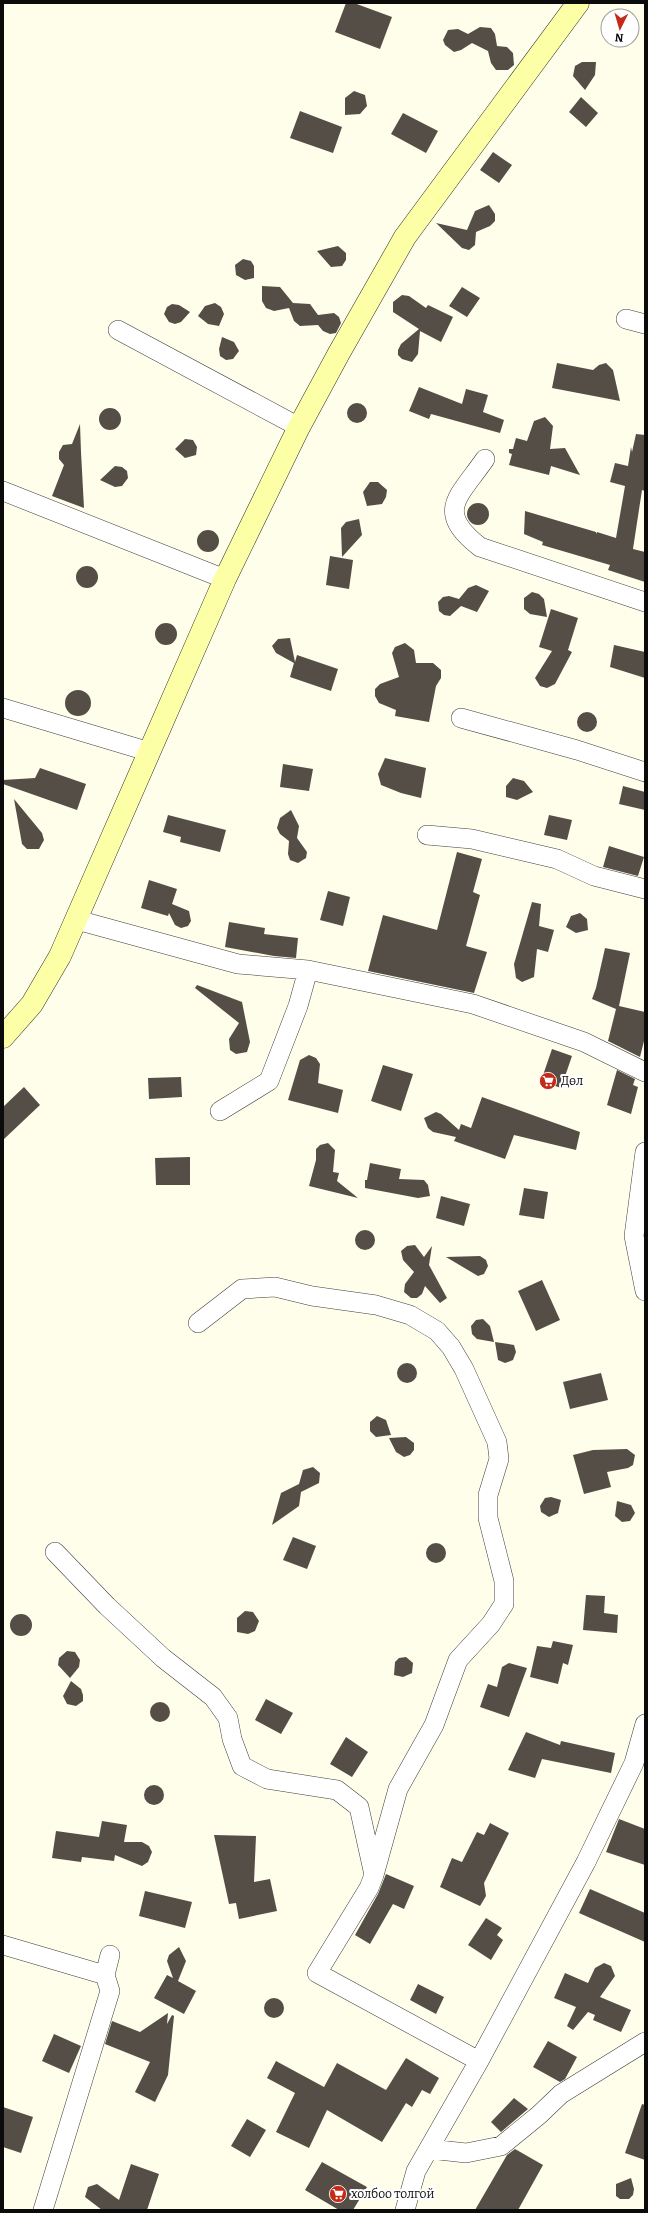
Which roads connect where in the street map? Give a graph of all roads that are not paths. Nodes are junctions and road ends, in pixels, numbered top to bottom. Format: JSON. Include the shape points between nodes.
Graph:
{"nodes":[{"id":1,"x":578,"y":3,"type":"edge"},
{"id":2,"x":626,"y":319,"type":"dead end"},
{"id":3,"x":645,"y":324,"type":"edge"},
{"id":4,"x":118,"y":330,"type":"dead end"},
{"id":5,"x":300,"y":427,"type":"junction"},
{"id":6,"x":485,"y":459,"type":"dead end"},
{"id":7,"x":3,"y":491,"type":"edge"},
{"id":8,"x":226,"y":579,"type":"junction"},
{"id":9,"x":645,"y":602,"type":"edge"},
{"id":10,"x":3,"y":708,"type":"edge"},
{"id":11,"x":461,"y":718,"type":"dead end"},
{"id":12,"x":150,"y":752,"type":"junction"},
{"id":13,"x":645,"y":772,"type":"edge"},
{"id":14,"x":428,"y":835,"type":"dead end"},
{"id":15,"x":645,"y":889,"type":"edge"},
{"id":16,"x":78,"y":920,"type":"junction"},
{"id":17,"x":308,"y":970,"type":"junction"},
{"id":18,"x":5,"y":1033,"type":"edge"},
{"id":19,"x":645,"y":1072,"type":"edge"},
{"id":20,"x":220,"y":1111,"type":"dead end"},
{"id":21,"x":645,"y":1152,"type":"edge"},
{"id":22,"x":645,"y":1290,"type":"edge"},
{"id":23,"x":198,"y":1323,"type":"dead end"},
{"id":24,"x":55,"y":1552,"type":"dead end"},
{"id":25,"x":645,"y":1724,"type":"edge"},
{"id":26,"x":374,"y":1875,"type":"junction"},
{"id":27,"x":3,"y":1945,"type":"edge"},
{"id":28,"x":110,"y":1955,"type":"dead end"},
{"id":29,"x":105,"y":1975,"type":"junction"},
{"id":30,"x":645,"y":2042,"type":"edge"},
{"id":31,"x":479,"y":2061,"type":"junction"},
{"id":32,"x":430,"y":2149,"type":"junction"},
{"id":33,"x":43,"y":2210,"type":"edge"},
{"id":34,"x":405,"y":2210,"type":"edge"}],
"edges":[{"from":1,"to":5,"type":"street","via":[[405,237]]},
{"from":2,"to":3,"type":"street"},
{"from":4,"to":5,"type":"street"},
{"from":5,"to":8,"type":"street"},
{"from":6,"to":9,"type":"street","via":[[455,502],[454,518],[464,535],[480,547]]},
{"from":7,"to":8,"type":"street"},
{"from":8,"to":12,"type":"street"},
{"from":10,"to":12,"type":"street"},
{"from":11,"to":13,"type":"street"},
{"from":12,"to":16,"type":"street"},
{"from":14,"to":15,"type":"street","via":[[472,839],[557,859],[594,876]]},
{"from":16,"to":17,"type":"street","via":[[238,964]]},
{"from":16,"to":18,"type":"street","via":[[32,1004]]},
{"from":17,"to":19,"type":"street","via":[[473,1004],[584,1042]]},
{"from":17,"to":20,"type":"street","via":[[298,1006],[269,1081]]},
{"from":21,"to":22,"type":"street","via":[[634,1236]]},
{"from":23,"to":26,"type":"street","via":[[242,1289],[275,1287],[312,1296],[376,1305],[410,1315],[437,1331],[451,1347],[464,1369],[497,1442],[499,1459],[488,1495],[488,1518],[504,1581],[504,1604],[491,1624],[458,1660],[434,1725],[398,1789]]},
{"from":24,"to":26,"type":"street","via":[[107,1606],[163,1658],[213,1697],[228,1718],[232,1739],[242,1766],[268,1779],[337,1790],[360,1807]]},
{"from":25,"to":31,"type":"street","via":[[634,1763],[586,1862]]},
{"from":26,"to":31,"type":"street","via":[[369,1888],[317,1973]]},
{"from":27,"to":29,"type":"street"},
{"from":28,"to":29,"type":"street"},
{"from":29,"to":33,"type":"street","via":[[110,1991]]},
{"from":30,"to":32,"type":"street","via":[[560,2094],[501,2146],[466,2153]]},
{"from":31,"to":32,"type":"street"},
{"from":32,"to":34,"type":"street","via":[[416,2171]]}]}
